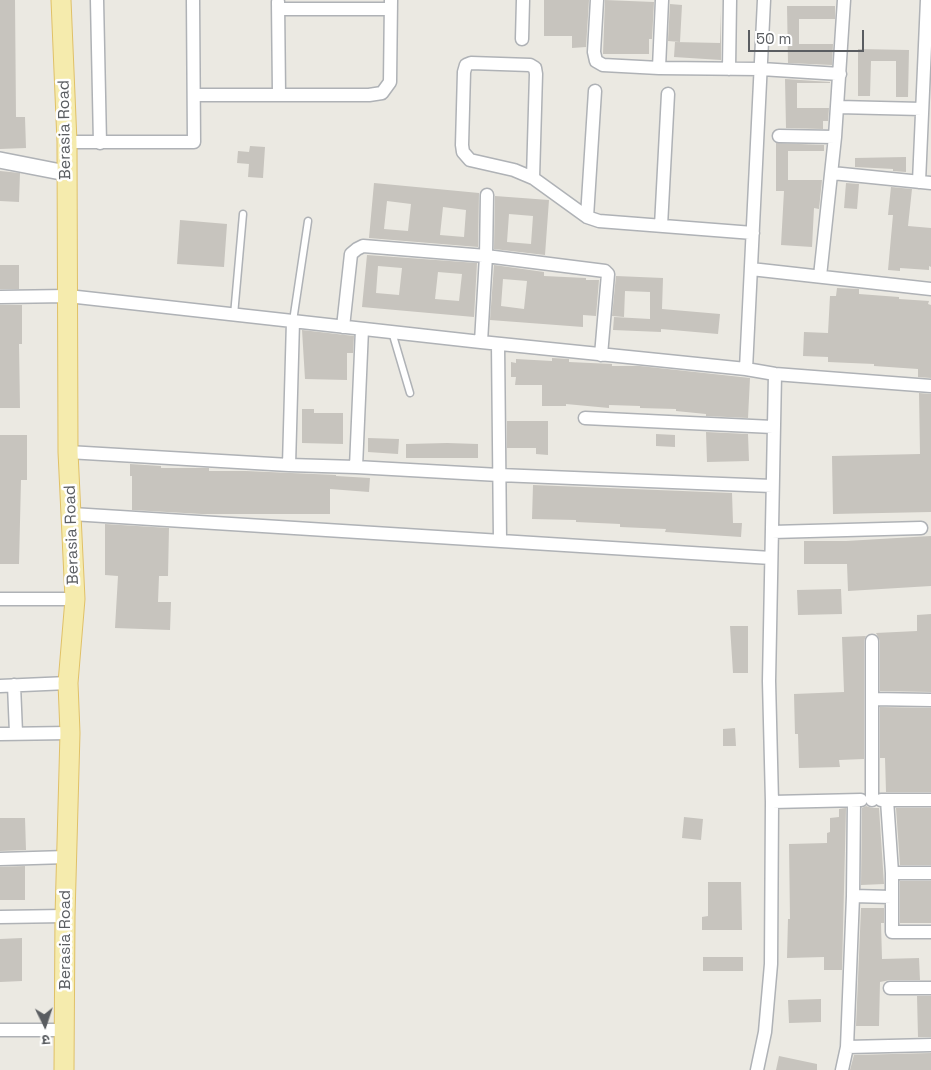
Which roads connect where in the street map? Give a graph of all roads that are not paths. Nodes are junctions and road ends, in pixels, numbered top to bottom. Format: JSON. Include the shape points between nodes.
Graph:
{"nodes":[{"id":1,"x":62,"y":0,"type":"edge"},
{"id":2,"x":97,"y":0,"type":"edge"},
{"id":3,"x":192,"y":0,"type":"edge"},
{"id":4,"x":524,"y":0,"type":"edge"},
{"id":5,"x":597,"y":0,"type":"edge"},
{"id":6,"x":662,"y":0,"type":"edge"},
{"id":7,"x":730,"y":0,"type":"edge"},
{"id":8,"x":764,"y":0,"type":"edge"},
{"id":9,"x":844,"y":0,"type":"edge"},
{"id":10,"x":927,"y":0,"type":"edge"},
{"id":11,"x":278,"y":4,"type":"edge"},
{"id":12,"x":391,"y":4,"type":"edge"},
{"id":13,"x":522,"y":39,"type":"dead end"},
{"id":14,"x":928,"y":64,"type":"edge"},
{"id":15,"x":659,"y":68,"type":"junction"},
{"id":16,"x":729,"y":69,"type":"junction"},
{"id":17,"x":761,"y":69,"type":"junction"},
{"id":18,"x":840,"y":74,"type":"junction"},
{"id":19,"x":595,"y":91,"type":"dead end"},
{"id":20,"x":279,"y":94,"type":"junction"},
{"id":21,"x":668,"y":94,"type":"dead end"},
{"id":22,"x":195,"y":95,"type":"junction"},
{"id":23,"x":838,"y":107,"type":"junction"},
{"id":24,"x":922,"y":109,"type":"junction"},
{"id":25,"x":779,"y":136,"type":"dead end"},
{"id":26,"x":835,"y":137,"type":"junction"},
{"id":27,"x":67,"y":142,"type":"junction"},
{"id":28,"x":100,"y":143,"type":"junction"},
{"id":29,"x":0,"y":160,"type":"edge"},
{"id":30,"x":66,"y":173,"type":"junction"},
{"id":31,"x":832,"y":174,"type":"junction"},
{"id":32,"x":533,"y":178,"type":"junction"},
{"id":33,"x":925,"y":183,"type":"edge"},
{"id":34,"x":487,"y":195,"type":"dead end"},
{"id":35,"x":242,"y":214,"type":"dead end"},
{"id":36,"x":587,"y":217,"type":"junction"},
{"id":37,"x":308,"y":221,"type":"dead end"},
{"id":38,"x":661,"y":226,"type":"junction"},
{"id":39,"x":753,"y":233,"type":"junction"},
{"id":40,"x":486,"y":256,"type":"junction"},
{"id":41,"x":752,"y":269,"type":"junction"},
{"id":42,"x":820,"y":276,"type":"junction"},
{"id":43,"x":931,"y":289,"type":"edge"},
{"id":44,"x":68,"y":296,"type":"junction"},
{"id":45,"x":0,"y":297,"type":"edge"},
{"id":46,"x":234,"y":315,"type":"junction"},
{"id":47,"x":293,"y":321,"type":"junction"},
{"id":48,"x":343,"y":327,"type":"junction"},
{"id":49,"x":362,"y":329,"type":"junction"},
{"id":50,"x":392,"y":332,"type":"junction"},
{"id":51,"x":481,"y":342,"type":"junction"},
{"id":52,"x":498,"y":344,"type":"junction"},
{"id":53,"x":601,"y":355,"type":"junction"},
{"id":54,"x":746,"y":369,"type":"junction"},
{"id":55,"x":775,"y":374,"type":"junction"},
{"id":56,"x":931,"y":386,"type":"edge"},
{"id":57,"x":410,"y":393,"type":"dead end"},
{"id":58,"x":585,"y":418,"type":"dead end"},
{"id":59,"x":773,"y":427,"type":"junction"},
{"id":60,"x":68,"y":452,"type":"junction"},
{"id":61,"x":289,"y":465,"type":"junction"},
{"id":62,"x":356,"y":467,"type":"junction"},
{"id":63,"x":499,"y":475,"type":"junction"},
{"id":64,"x":772,"y":486,"type":"junction"},
{"id":65,"x":72,"y":514,"type":"junction"},
{"id":66,"x":921,"y":528,"type":"dead end"},
{"id":67,"x":772,"y":532,"type":"junction"},
{"id":68,"x":500,"y":540,"type":"junction"},
{"id":69,"x":771,"y":558,"type":"junction"},
{"id":70,"x":0,"y":599,"type":"edge"},
{"id":71,"x":75,"y":599,"type":"junction"},
{"id":72,"x":872,"y":641,"type":"dead end"},
{"id":73,"x":68,"y":683,"type":"junction"},
{"id":74,"x":14,"y":685,"type":"junction"},
{"id":75,"x":0,"y":686,"type":"edge"},
{"id":76,"x":872,"y":699,"type":"junction"},
{"id":77,"x":931,"y":700,"type":"edge"},
{"id":78,"x":16,"y":733,"type":"junction"},
{"id":79,"x":70,"y":733,"type":"junction"},
{"id":80,"x":0,"y":734,"type":"edge"},
{"id":81,"x":872,"y":800,"type":"junction"},
{"id":82,"x":887,"y":800,"type":"junction"},
{"id":83,"x":931,"y":800,"type":"edge"},
{"id":84,"x":854,"y":801,"type":"junction"},
{"id":85,"x":772,"y":802,"type":"junction"},
{"id":86,"x":67,"y":857,"type":"junction"},
{"id":87,"x":0,"y":860,"type":"edge"},
{"id":88,"x":892,"y":873,"type":"junction"},
{"id":89,"x":931,"y":873,"type":"edge"},
{"id":90,"x":853,"y":896,"type":"junction"},
{"id":91,"x":892,"y":897,"type":"junction"},
{"id":92,"x":65,"y":916,"type":"junction"},
{"id":93,"x":0,"y":917,"type":"edge"},
{"id":94,"x":931,"y":932,"type":"edge"},
{"id":95,"x":890,"y":988,"type":"dead end"},
{"id":96,"x":931,"y":988,"type":"edge"},
{"id":97,"x":0,"y":1030,"type":"edge"},
{"id":98,"x":66,"y":1030,"type":"junction"},
{"id":99,"x":931,"y":1045,"type":"edge"},
{"id":100,"x":847,"y":1047,"type":"junction"},
{"id":101,"x":64,"y":1070,"type":"edge"},
{"id":102,"x":757,"y":1070,"type":"edge"},
{"id":103,"x":842,"y":1070,"type":"edge"}],
"edges":[{"from":1,"to":27,"type":"main road","name":"Berasia Road"},
{"from":2,"to":28,"type":"street"},
{"from":3,"to":22,"type":"street"},
{"from":4,"to":13,"type":"street"},
{"from":5,"to":15,"type":"street","via":[[596,61],[603,65]]},
{"from":6,"to":15,"type":"street"},
{"from":7,"to":16,"type":"street"},
{"from":8,"to":17,"type":"street"},
{"from":9,"to":18,"type":"street"},
{"from":10,"to":14,"type":"street"},
{"from":11,"to":12,"type":"street"},
{"from":11,"to":20,"type":"street"},
{"from":12,"to":20,"type":"street","via":[[390,82],[382,93]]},
{"from":14,"to":24,"type":"street"},
{"from":15,"to":16,"type":"street"},
{"from":16,"to":17,"type":"street"},
{"from":17,"to":18,"type":"street"},
{"from":17,"to":39,"type":"street"},
{"from":18,"to":23,"type":"street"},
{"from":19,"to":36,"type":"street"},
{"from":20,"to":22,"type":"street"},
{"from":21,"to":38,"type":"street"},
{"from":22,"to":28,"type":"street","via":[[194,142]]},
{"from":23,"to":24,"type":"street"},
{"from":23,"to":26,"type":"street"},
{"from":24,"to":33,"type":"street"},
{"from":25,"to":26,"type":"street"},
{"from":26,"to":31,"type":"street"},
{"from":27,"to":28,"type":"street"},
{"from":27,"to":30,"type":"main road","name":"Berasia Road"},
{"from":29,"to":30,"type":"street"},
{"from":30,"to":44,"type":"main road","name":"Berasia Road"},
{"from":31,"to":33,"type":"street"},
{"from":31,"to":42,"type":"street"},
{"from":32,"to":32,"type":"street","via":[[470,160],[464,152],[466,65],[530,65],[535,68]]},
{"from":32,"to":36,"type":"street"},
{"from":34,"to":40,"type":"street"},
{"from":35,"to":46,"type":"lane"},
{"from":36,"to":38,"type":"street","via":[[599,221]]},
{"from":37,"to":47,"type":"lane"},
{"from":38,"to":39,"type":"street"},
{"from":39,"to":41,"type":"street"},
{"from":40,"to":48,"type":"street","via":[[363,246],[351,254]]},
{"from":40,"to":51,"type":"street"},
{"from":40,"to":53,"type":"street","via":[[606,271]]},
{"from":41,"to":42,"type":"street"},
{"from":41,"to":54,"type":"street"},
{"from":42,"to":43,"type":"street"},
{"from":44,"to":45,"type":"street"},
{"from":44,"to":46,"type":"street"},
{"from":44,"to":60,"type":"main road","name":"Berasia Road"},
{"from":46,"to":47,"type":"street"},
{"from":47,"to":48,"type":"street"},
{"from":47,"to":61,"type":"street"},
{"from":48,"to":49,"type":"street"},
{"from":49,"to":50,"type":"street"},
{"from":49,"to":62,"type":"street"},
{"from":50,"to":51,"type":"street"},
{"from":50,"to":57,"type":"lane"},
{"from":51,"to":52,"type":"street"},
{"from":52,"to":53,"type":"street"},
{"from":52,"to":63,"type":"street"},
{"from":53,"to":54,"type":"street"},
{"from":54,"to":55,"type":"street"},
{"from":55,"to":56,"type":"street"},
{"from":55,"to":59,"type":"street"},
{"from":58,"to":59,"type":"street"},
{"from":59,"to":64,"type":"street"},
{"from":60,"to":61,"type":"street"},
{"from":60,"to":65,"type":"main road","name":"Berasia Road"},
{"from":61,"to":62,"type":"street"},
{"from":62,"to":63,"type":"street"},
{"from":63,"to":64,"type":"street"},
{"from":63,"to":68,"type":"street"},
{"from":64,"to":67,"type":"street"},
{"from":65,"to":68,"type":"street"},
{"from":65,"to":71,"type":"main road","name":"Berasia Road"},
{"from":66,"to":67,"type":"street"},
{"from":67,"to":69,"type":"street"},
{"from":68,"to":69,"type":"street"},
{"from":69,"to":85,"type":"street","via":[[769,681]]},
{"from":70,"to":71,"type":"street"},
{"from":71,"to":73,"type":"main road","name":"Berasia Road"},
{"from":72,"to":76,"type":"street"},
{"from":73,"to":74,"type":"street"},
{"from":73,"to":79,"type":"main road","name":"Berasia Road"},
{"from":74,"to":75,"type":"street"},
{"from":74,"to":78,"type":"street"},
{"from":76,"to":77,"type":"street"},
{"from":76,"to":81,"type":"street"},
{"from":78,"to":79,"type":"street"},
{"from":78,"to":80,"type":"street"},
{"from":79,"to":86,"type":"main road","name":"Berasia Road"},
{"from":81,"to":82,"type":"street"},
{"from":81,"to":84,"type":"street"},
{"from":82,"to":83,"type":"street"},
{"from":82,"to":88,"type":"street"},
{"from":84,"to":85,"type":"street"},
{"from":84,"to":90,"type":"street"},
{"from":85,"to":102,"type":"street","via":[[771,964],[765,1032]]},
{"from":86,"to":87,"type":"street"},
{"from":86,"to":92,"type":"main road","name":"Berasia Road"},
{"from":88,"to":89,"type":"street"},
{"from":88,"to":91,"type":"street"},
{"from":90,"to":91,"type":"street"},
{"from":90,"to":100,"type":"street"},
{"from":91,"to":94,"type":"street","via":[[892,932]]},
{"from":92,"to":93,"type":"street"},
{"from":92,"to":98,"type":"main road","name":"Berasia Road"},
{"from":95,"to":96,"type":"street"},
{"from":97,"to":98,"type":"street"},
{"from":98,"to":101,"type":"main road","name":"Berasia Road"},
{"from":99,"to":100,"type":"street"},
{"from":100,"to":103,"type":"street"}]}
